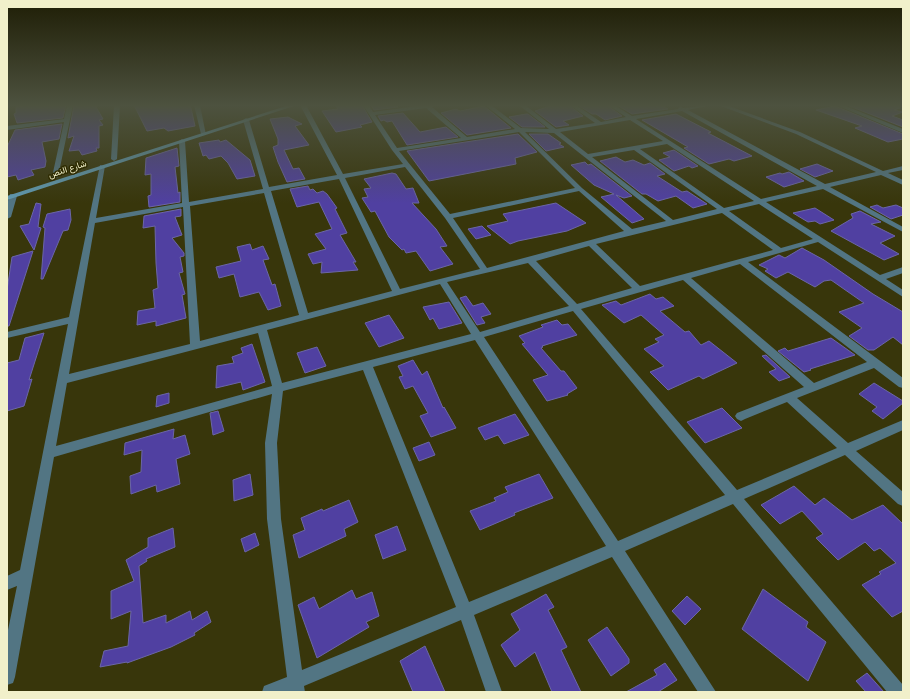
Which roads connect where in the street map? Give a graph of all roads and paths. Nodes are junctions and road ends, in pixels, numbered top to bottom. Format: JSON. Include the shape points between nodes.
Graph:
{"nodes":[{"id":1,"x":63,"y":138,"type":"edge"},
{"id":2,"x":115,"y":138,"type":"edge"},
{"id":3,"x":184,"y":138,"type":"edge"},
{"id":4,"x":190,"y":138,"type":"edge"},
{"id":5,"x":251,"y":138,"type":"edge"},
{"id":6,"x":321,"y":138,"type":"edge"},
{"id":7,"x":387,"y":138,"type":"edge"},
{"id":8,"x":465,"y":138,"type":"edge"},
{"id":9,"x":528,"y":138,"type":"edge"},
{"id":10,"x":564,"y":138,"type":"edge"},
{"id":11,"x":662,"y":138,"type":"edge"},
{"id":12,"x":734,"y":138,"type":"edge"},
{"id":13,"x":808,"y":138,"type":"edge"},
{"id":14,"x":182,"y":141,"type":"junction"},
{"id":15,"x":669,"y":142,"type":"junction"},
{"id":16,"x":634,"y":148,"type":"junction"},
{"id":17,"x":395,"y":150,"type":"junction"},
{"id":18,"x":588,"y":156,"type":"junction"},
{"id":19,"x":114,"y":158,"type":"junction"},
{"id":20,"x":407,"y":165,"type":"junction"},
{"id":21,"x":102,"y":166,"type":"junction"},
{"id":22,"x":903,"y":168,"type":"edge"},
{"id":23,"x":883,"y":173,"type":"junction"},
{"id":24,"x":341,"y":176,"type":"junction"},
{"id":25,"x":55,"y":177,"type":"junction"},
{"id":26,"x":903,"y":183,"type":"edge"},
{"id":27,"x":822,"y":186,"type":"junction"},
{"id":28,"x":267,"y":189,"type":"junction"},
{"id":29,"x":580,"y":189,"type":"junction"},
{"id":30,"x":9,"y":195,"type":"edge"},
{"id":31,"x":761,"y":201,"type":"junction"},
{"id":32,"x":187,"y":203,"type":"junction"},
{"id":33,"x":723,"y":210,"type":"junction"},
{"id":34,"x":7,"y":217,"type":"edge"},
{"id":35,"x":448,"y":217,"type":"junction"},
{"id":36,"x":92,"y":221,"type":"junction"},
{"id":37,"x":671,"y":222,"type":"junction"},
{"id":38,"x":903,"y":230,"type":"edge"},
{"id":39,"x":630,"y":232,"type":"junction"},
{"id":40,"x":818,"y":240,"type":"junction"},
{"id":41,"x":590,"y":243,"type":"junction"},
{"id":42,"x":779,"y":250,"type":"junction"},
{"id":43,"x":530,"y":260,"type":"junction"},
{"id":44,"x":741,"y":261,"type":"junction"},
{"id":45,"x":903,"y":270,"type":"edge"},
{"id":46,"x":485,"y":271,"type":"junction"},
{"id":47,"x":685,"y":278,"type":"junction"},
{"id":48,"x":879,"y":278,"type":"junction"},
{"id":49,"x":442,"y":281,"type":"junction"},
{"id":50,"x":638,"y":289,"type":"junction"},
{"id":51,"x":397,"y":293,"type":"junction"},
{"id":52,"x":903,"y":294,"type":"edge"},
{"id":53,"x":575,"y":307,"type":"junction"},
{"id":54,"x":304,"y":317,"type":"junction"},
{"id":55,"x":74,"y":319,"type":"junction"},
{"id":56,"x":262,"y":329,"type":"junction"},
{"id":57,"x":7,"y":335,"type":"edge"},
{"id":58,"x":477,"y":336,"type":"junction"},
{"id":59,"x":195,"y":346,"type":"junction"},
{"id":60,"x":875,"y":363,"type":"junction"},
{"id":61,"x":367,"y":366,"type":"junction"},
{"id":62,"x":62,"y":380,"type":"junction"},
{"id":63,"x":903,"y":384,"type":"edge"},
{"id":64,"x":278,"y":388,"type":"junction"},
{"id":65,"x":813,"y":388,"type":"junction"},
{"id":66,"x":788,"y":397,"type":"junction"},
{"id":67,"x":741,"y":416,"type":"dead end"},
{"id":68,"x":903,"y":425,"type":"edge"},
{"id":69,"x":848,"y":449,"type":"junction"},
{"id":70,"x":49,"y":454,"type":"junction"},
{"id":71,"x":736,"y":497,"type":"junction"},
{"id":72,"x":903,"y":500,"type":"edge"},
{"id":73,"x":614,"y":549,"type":"junction"},
{"id":74,"x":26,"y":575,"type":"junction"},
{"id":75,"x":7,"y":583,"type":"edge"},
{"id":76,"x":465,"y":610,"type":"junction"},
{"id":77,"x":7,"y":677,"type":"edge"},
{"id":78,"x":296,"y":687,"type":"edge"},
{"id":79,"x":270,"y":692,"type":"edge"},
{"id":80,"x":494,"y":692,"type":"edge"},
{"id":81,"x":708,"y":692,"type":"edge"},
{"id":82,"x":898,"y":692,"type":"edge"}],
"edges":[{"from":1,"to":25,"type":"street"},
{"from":2,"to":19,"type":"street"},
{"from":3,"to":19,"type":"main road","name":"شارع النص"},
{"from":4,"to":14,"type":"main road","name":"شارع النص"},
{"from":5,"to":28,"type":"street"},
{"from":6,"to":24,"type":"street"},
{"from":7,"to":17,"type":"street"},
{"from":8,"to":17,"type":"street"},
{"from":9,"to":29,"type":"street"},
{"from":10,"to":18,"type":"street"},
{"from":11,"to":15,"type":"street"},
{"from":12,"to":27,"type":"street"},
{"from":13,"to":23,"type":"street"},
{"from":14,"to":21,"type":"main road","name":"شارع النص"},
{"from":14,"to":32,"type":"street"},
{"from":15,"to":16,"type":"street"},
{"from":15,"to":31,"type":"street"},
{"from":16,"to":18,"type":"street"},
{"from":16,"to":33,"type":"street"},
{"from":17,"to":20,"type":"street"},
{"from":18,"to":37,"type":"street"},
{"from":19,"to":25,"type":"main road","name":"شارع النص"},
{"from":20,"to":24,"type":"street"},
{"from":20,"to":35,"type":"street"},
{"from":21,"to":30,"type":"main road","name":"شارع النص"},
{"from":21,"to":36,"type":"street"},
{"from":22,"to":23,"type":"street"},
{"from":23,"to":26,"type":"street"},
{"from":23,"to":27,"type":"street"},
{"from":24,"to":28,"type":"street"},
{"from":24,"to":51,"type":"street"},
{"from":25,"to":30,"type":"main road","name":"شارع النص"},
{"from":27,"to":31,"type":"street"},
{"from":27,"to":38,"type":"street"},
{"from":28,"to":32,"type":"street"},
{"from":28,"to":54,"type":"street"},
{"from":29,"to":35,"type":"street"},
{"from":29,"to":39,"type":"street"},
{"from":30,"to":34,"type":"street"},
{"from":31,"to":33,"type":"street"},
{"from":31,"to":40,"type":"street"},
{"from":32,"to":36,"type":"street"},
{"from":32,"to":59,"type":"street"},
{"from":33,"to":37,"type":"street"},
{"from":33,"to":42,"type":"street"},
{"from":35,"to":46,"type":"street"},
{"from":36,"to":55,"type":"street"},
{"from":37,"to":39,"type":"street"},
{"from":39,"to":41,"type":"street"},
{"from":40,"to":42,"type":"street"},
{"from":40,"to":48,"type":"street"},
{"from":41,"to":43,"type":"street"},
{"from":41,"to":50,"type":"street"},
{"from":42,"to":44,"type":"street"},
{"from":43,"to":46,"type":"street"},
{"from":43,"to":53,"type":"street"},
{"from":44,"to":47,"type":"street"},
{"from":44,"to":60,"type":"street"},
{"from":45,"to":48,"type":"street"},
{"from":46,"to":49,"type":"street"},
{"from":47,"to":50,"type":"street"},
{"from":47,"to":65,"type":"street"},
{"from":48,"to":52,"type":"street"},
{"from":49,"to":51,"type":"street"},
{"from":49,"to":58,"type":"street"},
{"from":50,"to":53,"type":"street"},
{"from":51,"to":54,"type":"street"},
{"from":53,"to":58,"type":"street"},
{"from":53,"to":71,"type":"street"},
{"from":54,"to":56,"type":"street"},
{"from":55,"to":57,"type":"street"},
{"from":55,"to":62,"type":"street"},
{"from":56,"to":59,"type":"street"},
{"from":56,"to":64,"type":"street"},
{"from":58,"to":61,"type":"street"},
{"from":58,"to":73,"type":"street"},
{"from":59,"to":62,"type":"street"},
{"from":60,"to":63,"type":"street"},
{"from":60,"to":65,"type":"street"},
{"from":61,"to":64,"type":"street"},
{"from":61,"to":76,"type":"street"},
{"from":62,"to":70,"type":"street"},
{"from":64,"to":70,"type":"street"},
{"from":64,"to":78,"type":"street","via":[[271,443],[274,519]]},
{"from":65,"to":66,"type":"street"},
{"from":66,"to":67,"type":"street"},
{"from":66,"to":69,"type":"street"},
{"from":68,"to":69,"type":"street"},
{"from":69,"to":71,"type":"street"},
{"from":69,"to":72,"type":"street"},
{"from":70,"to":74,"type":"street"},
{"from":71,"to":73,"type":"street"},
{"from":71,"to":82,"type":"street"},
{"from":73,"to":76,"type":"street"},
{"from":73,"to":81,"type":"street"},
{"from":74,"to":75,"type":"street"},
{"from":74,"to":77,"type":"street"},
{"from":76,"to":78,"type":"street"},
{"from":76,"to":80,"type":"street"},
{"from":78,"to":79,"type":"street"}]}
